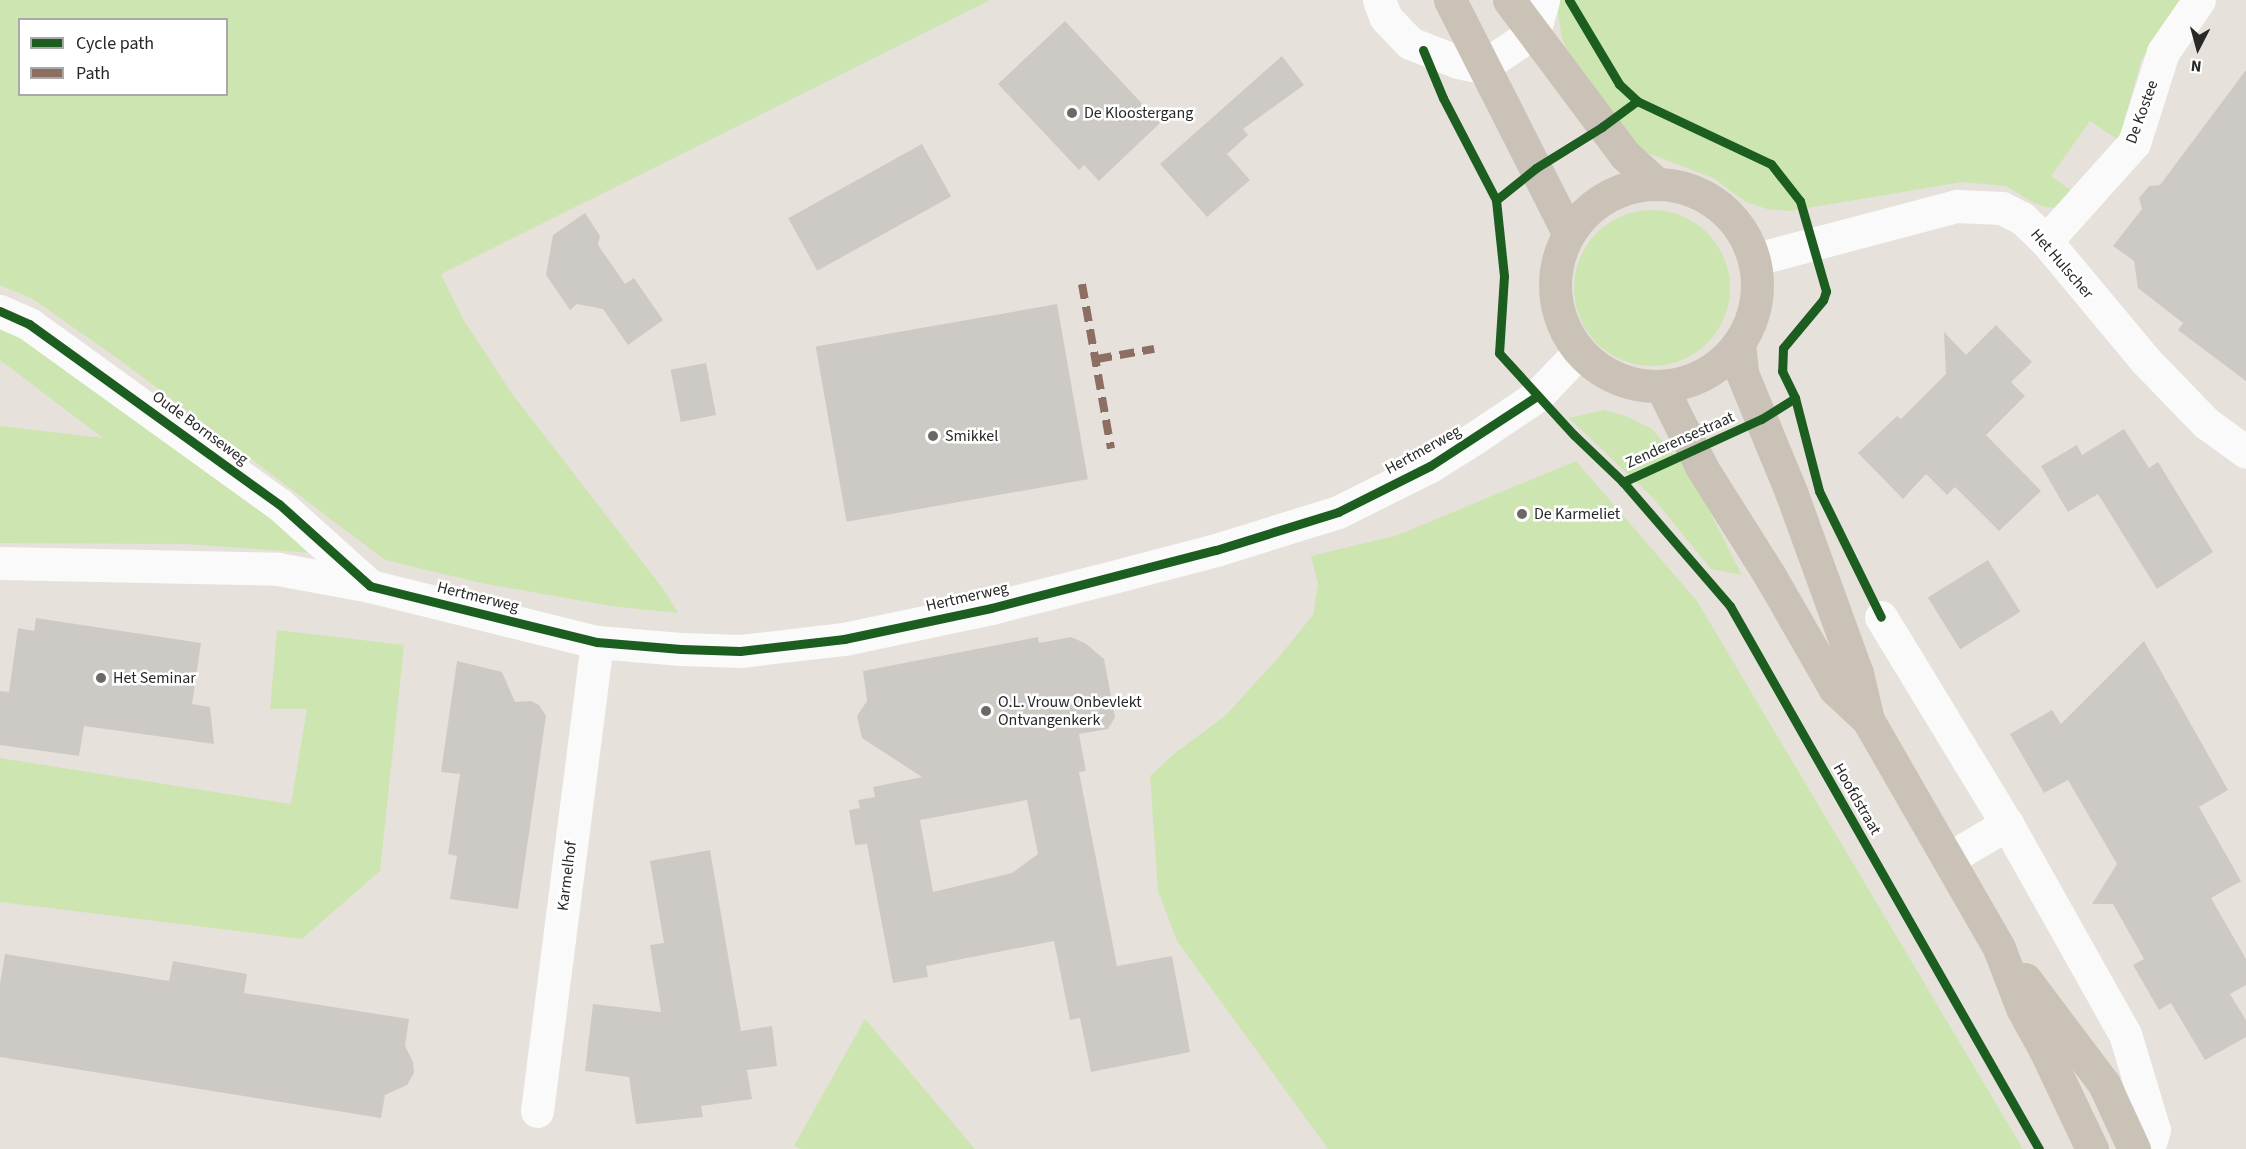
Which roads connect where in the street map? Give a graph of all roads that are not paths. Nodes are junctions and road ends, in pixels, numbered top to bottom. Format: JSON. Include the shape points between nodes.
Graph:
{"nodes":[{"id":1,"x":1379,"y":0,"type":"edge"},
{"id":2,"x":1450,"y":0,"type":"edge"},
{"id":3,"x":1509,"y":0,"type":"edge"},
{"id":4,"x":1543,"y":0,"type":"edge"},
{"id":5,"x":2199,"y":0,"type":"edge"},
{"id":6,"x":1534,"y":32,"type":"junction"},
{"id":7,"x":1482,"y":67,"type":"junction"},
{"id":8,"x":1656,"y":183,"type":"junction"},
{"id":9,"x":1568,"y":233,"type":"junction"},
{"id":10,"x":2046,"y":241,"type":"junction"},
{"id":11,"x":1756,"y":259,"type":"junction"},
{"id":12,"x":0,"y":311,"type":"edge"},
{"id":13,"x":1740,"y":343,"type":"junction"},
{"id":14,"x":1580,"y":352,"type":"junction"},
{"id":15,"x":1661,"y":386,"type":"junction"},
{"id":16,"x":2246,"y":453,"type":"edge"},
{"id":17,"x":0,"y":563,"type":"edge"},
{"id":18,"x":370,"y":586,"type":"junction"},
{"id":19,"x":1881,"y":617,"type":"dead end"},
{"id":20,"x":597,"y":642,"type":"junction"},
{"id":21,"x":1868,"y":720,"type":"junction"},
{"id":22,"x":2007,"y":824,"type":"junction"},
{"id":23,"x":1948,"y":859,"type":"junction"},
{"id":24,"x":1999,"y":948,"type":"junction"},
{"id":25,"x":537,"y":1111,"type":"dead end"},
{"id":26,"x":2092,"y":1149,"type":"edge"},
{"id":27,"x":2133,"y":1149,"type":"edge"},
{"id":28,"x":2148,"y":1149,"type":"edge"}],
"edges":[{"from":1,"to":7,"type":"street","via":[[1386,18],[1410,43]]},
{"from":2,"to":7,"type":"main road"},
{"from":3,"to":6,"type":"main road"},
{"from":4,"to":6,"type":"street"},
{"from":5,"to":10,"type":"street","name":"De Kostee","via":[[2163,52],[2134,143]]},
{"from":6,"to":7,"type":"street"},
{"from":6,"to":8,"type":"main road","via":[[1625,155]]},
{"from":7,"to":9,"type":"main road"},
{"from":8,"to":9,"type":"main road","via":[[1629,186],[1605,196],[1584,212]]},
{"from":8,"to":11,"type":"main road","via":[[1683,186],[1708,197],[1730,215]]},
{"from":9,"to":14,"type":"main road","via":[[1558,256],[1556,307],[1565,331]]},
{"from":10,"to":11,"type":"street","name":"Het Hulscher","via":[[2022,218],[2002,208],[1957,206]]},
{"from":10,"to":16,"type":"street","name":"Het Hulscher","via":[[2145,360],[2206,423]]},
{"from":11,"to":13,"type":"main road","via":[[1758,291],[1752,318]]},
{"from":12,"to":18,"type":"street","name":"Oude Bornseweg","via":[[29,324],[279,504]]},
{"from":13,"to":15,"type":"main road","via":[[1705,374]]},
{"from":13,"to":21,"type":"main road","via":[[1742,373],[1791,492],[1857,673]]},
{"from":14,"to":15,"type":"main road","via":[[1592,364],[1625,382]]},
{"from":14,"to":20,"type":"street","name":"Hertmerweg","via":[[1537,396],[1430,466],[1338,512],[1216,550],[991,608],[844,639],[740,651]]},
{"from":15,"to":21,"type":"main road","via":[[1697,460],[1835,689]]},
{"from":17,"to":18,"type":"street","name":"Hertmerweg","via":[[278,569]]},
{"from":18,"to":20,"type":"street","name":"Hertmerweg"},
{"from":19,"to":22,"type":"street"},
{"from":20,"to":25,"type":"street","name":"Karmelhof"},
{"from":21,"to":23,"type":"main road"},
{"from":22,"to":23,"type":"street"},
{"from":22,"to":28,"type":"street","via":[[2125,1034],[2154,1130]]},
{"from":23,"to":24,"type":"main road"},
{"from":24,"to":26,"type":"main road","via":[[2022,1008]]},
{"from":24,"to":27,"type":"main road","via":[[2104,1084]]}]}
